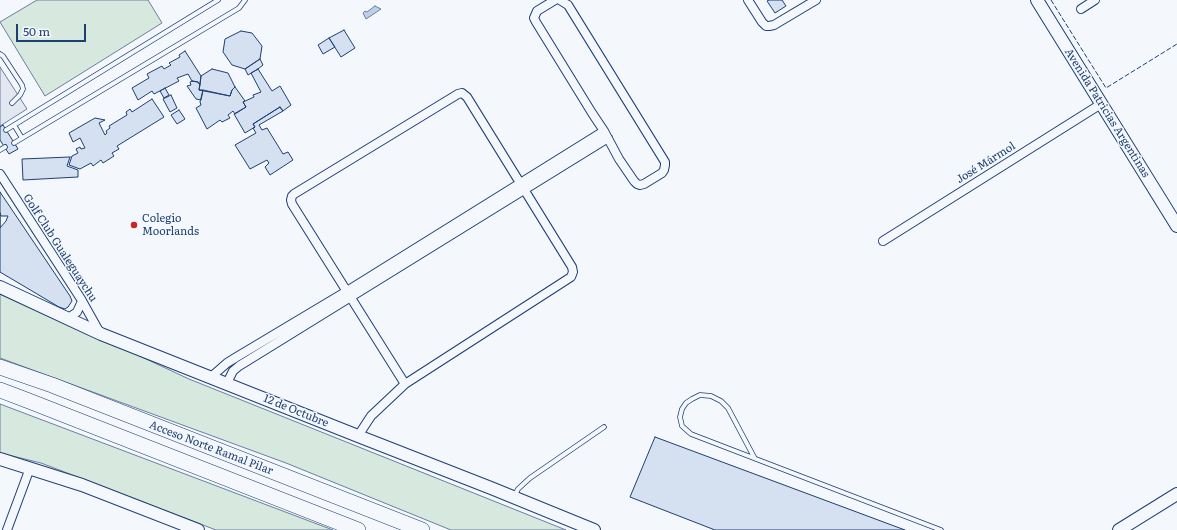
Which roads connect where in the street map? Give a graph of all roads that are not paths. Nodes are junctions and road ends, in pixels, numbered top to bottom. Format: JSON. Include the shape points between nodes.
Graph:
{"nodes":[{"id":1,"x":218,"y":0,"type":"edge"},
{"id":2,"x":246,"y":0,"type":"edge"},
{"id":3,"x":555,"y":0,"type":"edge"},
{"id":4,"x":560,"y":0,"type":"edge"},
{"id":5,"x":748,"y":0,"type":"edge"},
{"id":6,"x":816,"y":0,"type":"edge"},
{"id":7,"x":1037,"y":0,"type":"edge"},
{"id":8,"x":1096,"y":0,"type":"edge"},
{"id":9,"x":1081,"y":9,"type":"dead end"},
{"id":10,"x":0,"y":54,"type":"edge"},
{"id":11,"x":12,"y":103,"type":"dead end"},
{"id":12,"x":1101,"y":104,"type":"junction"},
{"id":13,"x":14,"y":125,"type":"junction"},
{"id":14,"x":6,"y":130,"type":"dead end"},
{"id":15,"x":606,"y":134,"type":"junction"},
{"id":16,"x":22,"y":138,"type":"junction"},
{"id":17,"x":14,"y":143,"type":"dead end"},
{"id":18,"x":5,"y":147,"type":"dead end"},
{"id":19,"x":0,"y":150,"type":"edge"},
{"id":20,"x":0,"y":174,"type":"edge"},
{"id":21,"x":522,"y":186,"type":"junction"},
{"id":22,"x":1177,"y":226,"type":"edge"},
{"id":23,"x":883,"y":242,"type":"dead end"},
{"id":24,"x":0,"y":287,"type":"edge"},
{"id":25,"x":349,"y":294,"type":"junction"},
{"id":26,"x":82,"y":301,"type":"junction"},
{"id":27,"x":67,"y":319,"type":"junction"},
{"id":28,"x":100,"y":334,"type":"junction"},
{"id":29,"x":0,"y":367,"type":"edge"},
{"id":30,"x":211,"y":377,"type":"junction"},
{"id":31,"x":227,"y":383,"type":"junction"},
{"id":32,"x":405,"y":384,"type":"junction"},
{"id":33,"x":0,"y":390,"type":"edge"},
{"id":34,"x":604,"y":427,"type":"dead end"},
{"id":35,"x":358,"y":436,"type":"junction"},
{"id":36,"x":754,"y":457,"type":"junction"},
{"id":37,"x":0,"y":459,"type":"edge"},
{"id":38,"x":30,"y":468,"type":"junction"},
{"id":39,"x":1177,"y":494,"type":"edge"},
{"id":40,"x":514,"y":497,"type":"junction"},
{"id":41,"x":7,"y":530,"type":"edge"},
{"id":42,"x":198,"y":530,"type":"edge"},
{"id":43,"x":358,"y":530,"type":"edge"},
{"id":44,"x":422,"y":530,"type":"edge"},
{"id":45,"x":594,"y":530,"type":"edge"},
{"id":46,"x":942,"y":530,"type":"edge"},
{"id":47,"x":1120,"y":530,"type":"edge"}],
"edges":[{"from":1,"to":13,"type":"lane"},
{"from":2,"to":16,"type":"lane","via":[[238,8]]},
{"from":3,"to":15,"type":"street","via":[[536,12],[534,18]]},
{"from":4,"to":15,"type":"street","via":[[568,5],[665,162],[664,170],[644,184],[637,184],[619,159]]},
{"from":5,"to":6,"type":"street","via":[[766,26],[774,25]]},
{"from":7,"to":12,"type":"street","name":"Avenida Patricias Argentinas"},
{"from":8,"to":9,"type":"street"},
{"from":10,"to":11,"type":"lane","via":[[23,89]]},
{"from":12,"to":22,"type":"street","name":"Avenida Patricias Argentinas"},
{"from":12,"to":23,"type":"street","name":"José Mármol"},
{"from":13,"to":14,"type":"lane"},
{"from":13,"to":16,"type":"lane"},
{"from":15,"to":21,"type":"street"},
{"from":16,"to":17,"type":"lane"},
{"from":18,"to":19,"type":"lane"},
{"from":20,"to":26,"type":"street","name":"Golf Club Gualeguaychu"},
{"from":21,"to":25,"type":"street"},
{"from":21,"to":25,"type":"street","via":[[467,97],[462,93],[294,194],[292,204]]},
{"from":21,"to":32,"type":"street","via":[[572,267],[571,277]]},
{"from":24,"to":27,"type":"street","name":"12 de Octubre"},
{"from":25,"to":30,"type":"street","via":[[235,358]]},
{"from":25,"to":31,"type":"street","via":[[235,369]]},
{"from":25,"to":32,"type":"street"},
{"from":26,"to":27,"type":"street","via":[[77,312]]},
{"from":26,"to":28,"type":"street","name":"Golf Club Gualeguaychu"},
{"from":27,"to":28,"type":"street","name":"12 de Octubre"},
{"from":28,"to":30,"type":"street","name":"12 de Octubre"},
{"from":29,"to":44,"type":"highway","name":"Acceso Norte Ramal Pilar"},
{"from":30,"to":31,"type":"street","name":"12 de Octubre"},
{"from":31,"to":35,"type":"street","name":"12 de Octubre"},
{"from":32,"to":35,"type":"street","via":[[371,416]]},
{"from":33,"to":43,"type":"highway","name":"Acceso Norte Ramal Pilar"},
{"from":34,"to":40,"type":"lane","via":[[530,478],[518,489]]},
{"from":35,"to":40,"type":"street","name":"12 de Octubre"},
{"from":36,"to":36,"type":"lane","via":[[691,434],[682,426],[682,408],[700,395],[711,396],[721,401],[728,408]]},
{"from":36,"to":46,"type":"lane"},
{"from":37,"to":38,"type":"street"},
{"from":38,"to":41,"type":"street"},
{"from":38,"to":42,"type":"street","via":[[82,485]]},
{"from":39,"to":47,"type":"street"},
{"from":40,"to":45,"type":"street","name":"12 de Octubre"}]}
